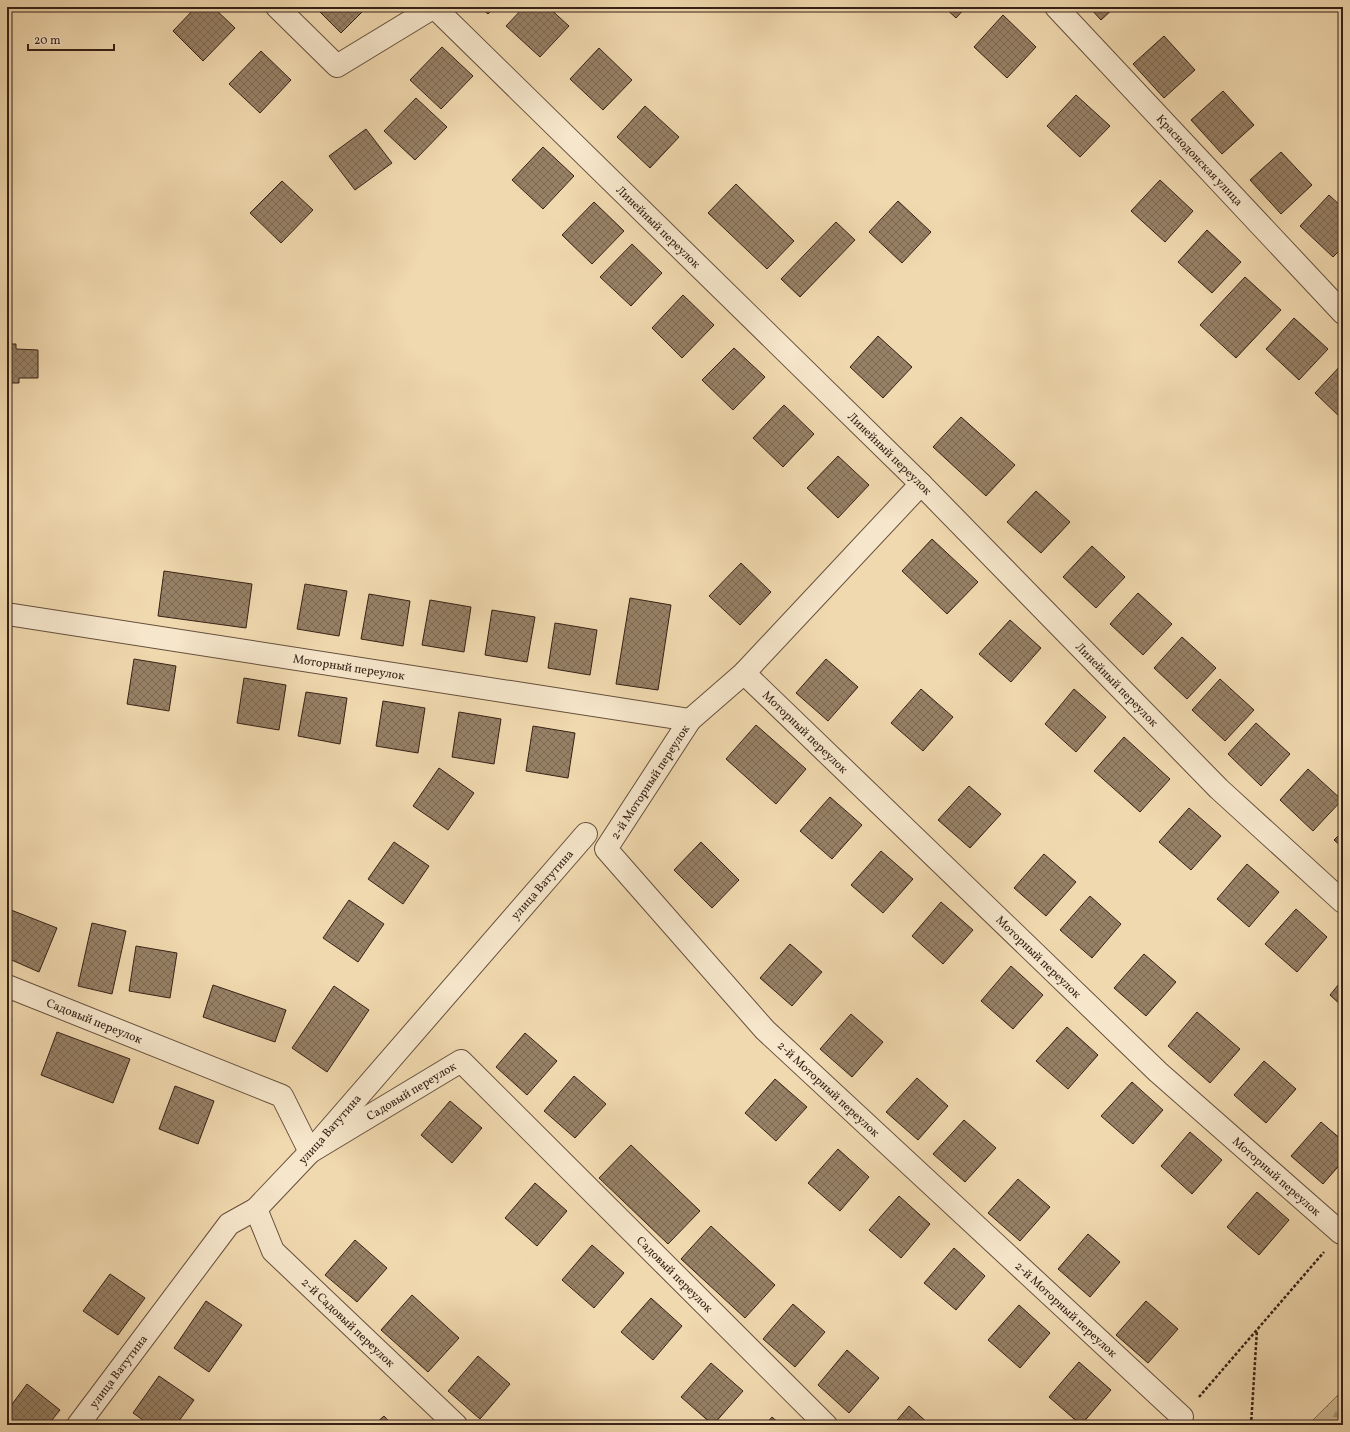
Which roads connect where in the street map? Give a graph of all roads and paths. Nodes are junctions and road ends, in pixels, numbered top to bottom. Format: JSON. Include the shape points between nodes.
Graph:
{"nodes":[{"id":1,"x":277,"y":7,"type":"edge"},
{"id":2,"x":434,"y":7,"type":"edge"},
{"id":3,"x":1056,"y":7,"type":"edge"},
{"id":4,"x":1343,"y":313,"type":"edge"},
{"id":5,"x":920,"y":484,"type":"junction"},
{"id":6,"x":7,"y":614,"type":"edge"},
{"id":7,"x":744,"y":673,"type":"junction"},
{"id":8,"x":690,"y":720,"type":"junction"},
{"id":9,"x":586,"y":834,"type":"dead end"},
{"id":10,"x":1343,"y":902,"type":"edge"},
{"id":11,"x":7,"y":986,"type":"edge"},
{"id":12,"x":310,"y":1152,"type":"junction"},
{"id":13,"x":256,"y":1209,"type":"junction"},
{"id":14,"x":1341,"y":1233,"type":"joint"},
{"id":15,"x":1257,"y":1330,"type":"junction"},
{"id":16,"x":1182,"y":1417,"type":"joint"},
{"id":17,"x":78,"y":1425,"type":"edge"},
{"id":18,"x":456,"y":1425,"type":"edge"},
{"id":19,"x":826,"y":1425,"type":"edge"},
{"id":20,"x":1251,"y":1425,"type":"edge"}],
"edges":[{"from":1,"to":2,"type":"street","via":[[337,66]]},
{"from":2,"to":5,"type":"street","name":"Линейный переулок"},
{"from":3,"to":4,"type":"street","name":"Краснодонская улица"},
{"from":5,"to":7,"type":"street"},
{"from":5,"to":10,"type":"street","name":"Линейный переулок","via":[[1219,789]]},
{"from":6,"to":8,"type":"street","name":"Моторный переулок"},
{"from":7,"to":8,"type":"street"},
{"from":7,"to":14,"type":"street","name":"Моторный переулок","via":[[1158,1072]]},
{"from":8,"to":16,"type":"street","name":"2-й Моторный переулок","via":[[606,848],[765,1030]]},
{"from":9,"to":12,"type":"street","name":"улица Ватутина"},
{"from":11,"to":12,"type":"street","name":"Садовый переулок","via":[[282,1096]]},
{"from":12,"to":13,"type":"street","name":"улица Ватутина"},
{"from":12,"to":19,"type":"street","name":"Садовый переулок","via":[[461,1061]]},
{"from":13,"to":17,"type":"street","name":"улица Ватутина","via":[[229,1224]]},
{"from":13,"to":18,"type":"street","name":"2-й Садовый переулок","via":[[273,1251]]},
{"from":14,"to":15,"type":"path"},
{"from":15,"to":16,"type":"path"},
{"from":15,"to":20,"type":"path"}]}
